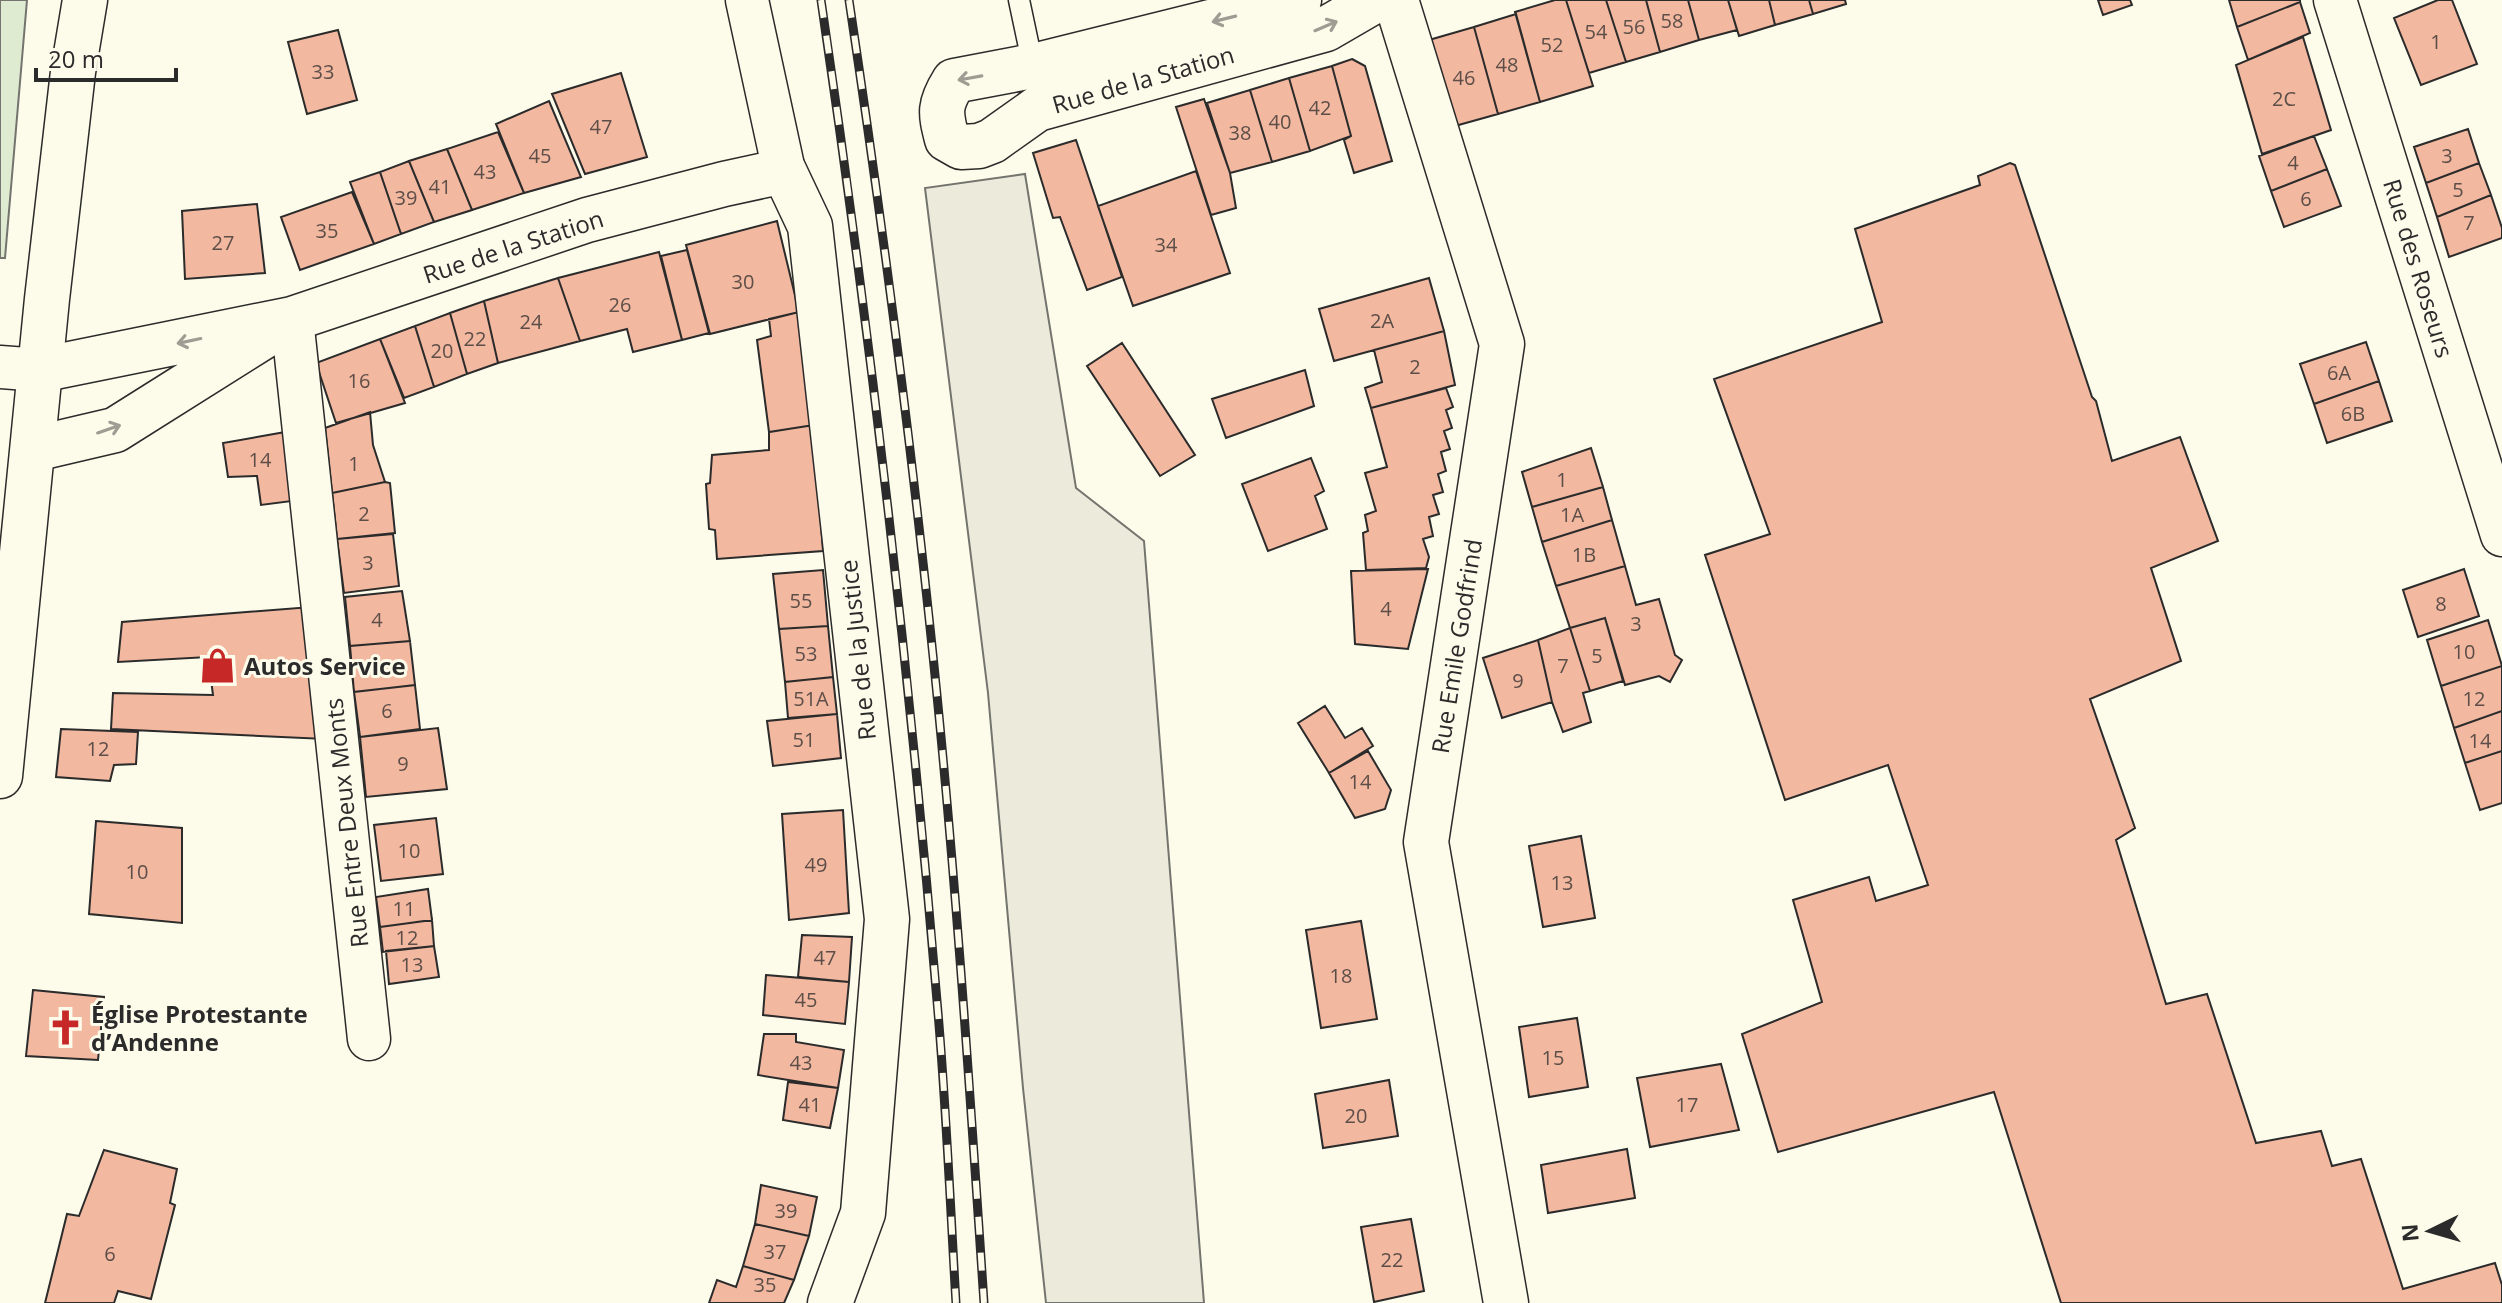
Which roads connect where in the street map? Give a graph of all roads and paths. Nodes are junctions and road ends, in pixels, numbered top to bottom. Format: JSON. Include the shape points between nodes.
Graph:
{"nodes":[{"id":1,"x":85,"y":0,"type":"edge"},
{"id":2,"x":747,"y":0,"type":"edge"},
{"id":3,"x":1019,"y":0,"type":"edge"},
{"id":4,"x":1299,"y":0,"type":"edge"},
{"id":5,"x":1376,"y":0,"type":"edge"},
{"id":6,"x":1396,"y":0,"type":"edge"},
{"id":7,"x":2335,"y":0,"type":"edge"},
{"id":8,"x":1033,"y":66,"type":"junction"},
{"id":9,"x":784,"y":171,"type":"junction"},
{"id":10,"x":292,"y":319,"type":"junction"},
{"id":11,"x":20,"y":368,"type":"edge"},
{"id":12,"x":34,"y":449,"type":"junction"},
{"id":13,"x":2502,"y":535,"type":"edge"},
{"id":14,"x":0,"y":776,"type":"edge"},
{"id":15,"x":369,"y":1039,"type":"dead end"},
{"id":16,"x":830,"y":1303,"type":"edge"},
{"id":17,"x":1506,"y":1303,"type":"edge"}],
"edges":[{"from":1,"to":11,"type":"street"},
{"from":2,"to":9,"type":"street","name":"Rue de la Justice"},
{"from":3,"to":8,"type":"lane"},
{"from":4,"to":8,"type":"street","name":"Rue de la Station","one_way":true},
{"from":8,"to":5,"type":"street","name":"Rue de la Station","one_way":true,"via":[[954,81],[942,99],[947,139],[961,147],[979,146],[1037,109],[1326,29]]},
{"from":6,"to":17,"type":"street","name":"Rue Emile Godfrind","via":[[1502,344],[1426,842]]},
{"from":7,"to":13,"type":"street","name":"Rue des Roseurs"},
{"from":9,"to":10,"type":"street","name":"Rue de la Station","via":[[587,220]]},
{"from":9,"to":16,"type":"street","name":"Rue de la Justice","via":[[810,226],[887,919],[863,1213]]},
{"from":10,"to":11,"type":"street","name":"Rue de la Station","one_way":true},
{"from":12,"to":10,"type":"street","name":"Rue de la Station","one_way":true,"via":[[115,430]]},
{"from":10,"to":15,"type":"street","name":"Rue Entre Deux Monts"},
{"from":11,"to":12,"type":"street"},
{"from":12,"to":14,"type":"street"}]}
